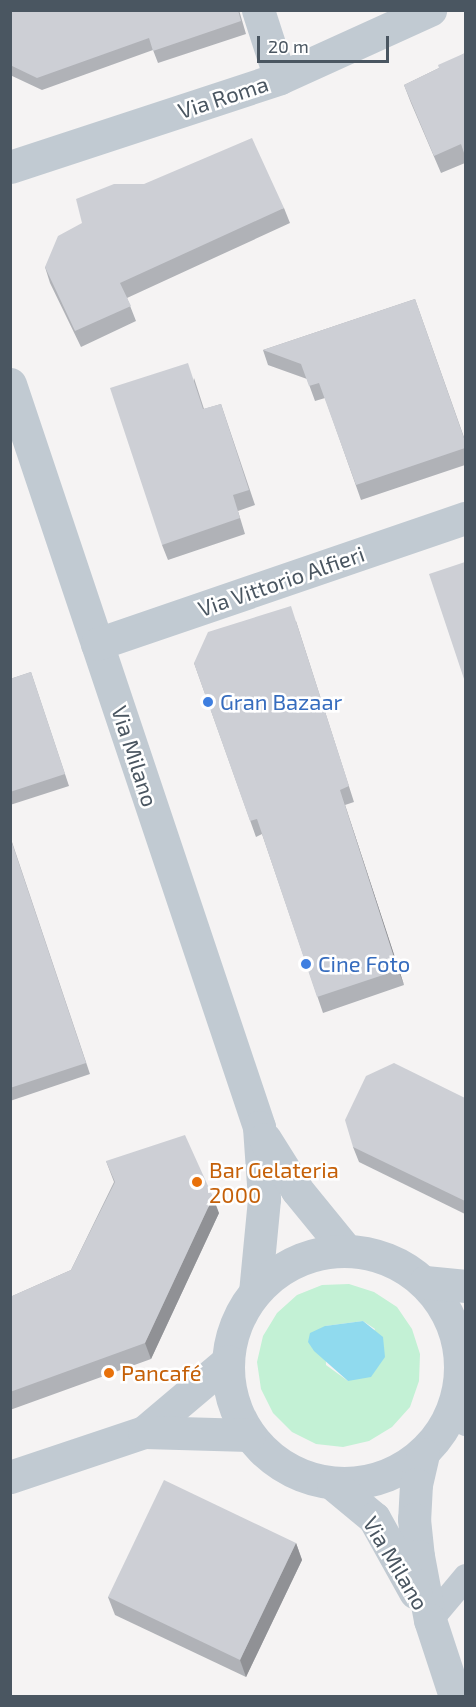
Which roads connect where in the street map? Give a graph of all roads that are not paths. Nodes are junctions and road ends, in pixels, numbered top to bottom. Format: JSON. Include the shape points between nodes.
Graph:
{"nodes":[{"id":1,"x":258,"y":10,"type":"edge"},
{"id":2,"x":430,"y":10,"type":"edge"},
{"id":3,"x":280,"y":78,"type":"junction"},
{"id":4,"x":10,"y":167,"type":"edge"},
{"id":5,"x":10,"y":384,"type":"edge"},
{"id":6,"x":465,"y":518,"type":"edge"},
{"id":7,"x":97,"y":644,"type":"junction"},
{"id":8,"x":259,"y":1127,"type":"junction"},
{"id":9,"x":346,"y":1250,"type":"junction"},
{"id":10,"x":425,"y":1282,"type":"junction"},
{"id":11,"x":465,"y":1286,"type":"edge"},
{"id":12,"x":255,"y":1293,"type":"junction"},
{"id":13,"x":228,"y":1361,"type":"junction"},
{"id":14,"x":463,"y":1362,"type":"edge"},
{"id":15,"x":459,"y":1418,"type":"edge"},
{"id":16,"x":144,"y":1432,"type":"junction"},
{"id":17,"x":249,"y":1435,"type":"junction"},
{"id":18,"x":423,"y":1454,"type":"junction"},
{"id":19,"x":10,"y":1477,"type":"edge"},
{"id":20,"x":333,"y":1484,"type":"junction"},
{"id":21,"x":465,"y":1577,"type":"edge"},
{"id":22,"x":430,"y":1620,"type":"junction"},
{"id":23,"x":455,"y":1696,"type":"edge"}],
"edges":[{"from":1,"to":3,"type":"street"},
{"from":2,"to":3,"type":"street","name":"Via Roma"},
{"from":3,"to":4,"type":"street","name":"Via Roma"},
{"from":5,"to":7,"type":"street","name":"Via Milano"},
{"from":6,"to":7,"type":"street","name":"Via Vittorio Alfieri"},
{"from":7,"to":8,"type":"street","name":"Via Milano"},
{"from":8,"to":9,"type":"street","name":"Via Milano","via":[[297,1190]]},
{"from":8,"to":12,"type":"street","name":"Via Milano","via":[[264,1199]]},
{"from":9,"to":10,"type":"street","via":[[374,1254],[401,1265]]},
{"from":9,"to":12,"type":"street","via":[[320,1252],[295,1261],[273,1274]]},
{"from":10,"to":11,"type":"street"},
{"from":10,"to":14,"type":"street","via":[[452,1320]]},
{"from":12,"to":13,"type":"street","via":[[232,1336]]},
{"from":13,"to":16,"type":"street"},
{"from":13,"to":17,"type":"street","via":[[236,1412]]},
{"from":14,"to":15,"type":"street"},
{"from":15,"to":18,"type":"street"},
{"from":16,"to":17,"type":"street"},
{"from":16,"to":19,"type":"street"},
{"from":17,"to":20,"type":"street","via":[[272,1459],[301,1476]]},
{"from":18,"to":20,"type":"street","via":[[381,1478]]},
{"from":18,"to":22,"type":"street","name":"Via Milano","via":[[414,1519]]},
{"from":20,"to":22,"type":"street","name":"Via Milano","via":[[374,1518]]},
{"from":21,"to":22,"type":"lane"},
{"from":22,"to":23,"type":"street","name":"Via Milano"}]}
